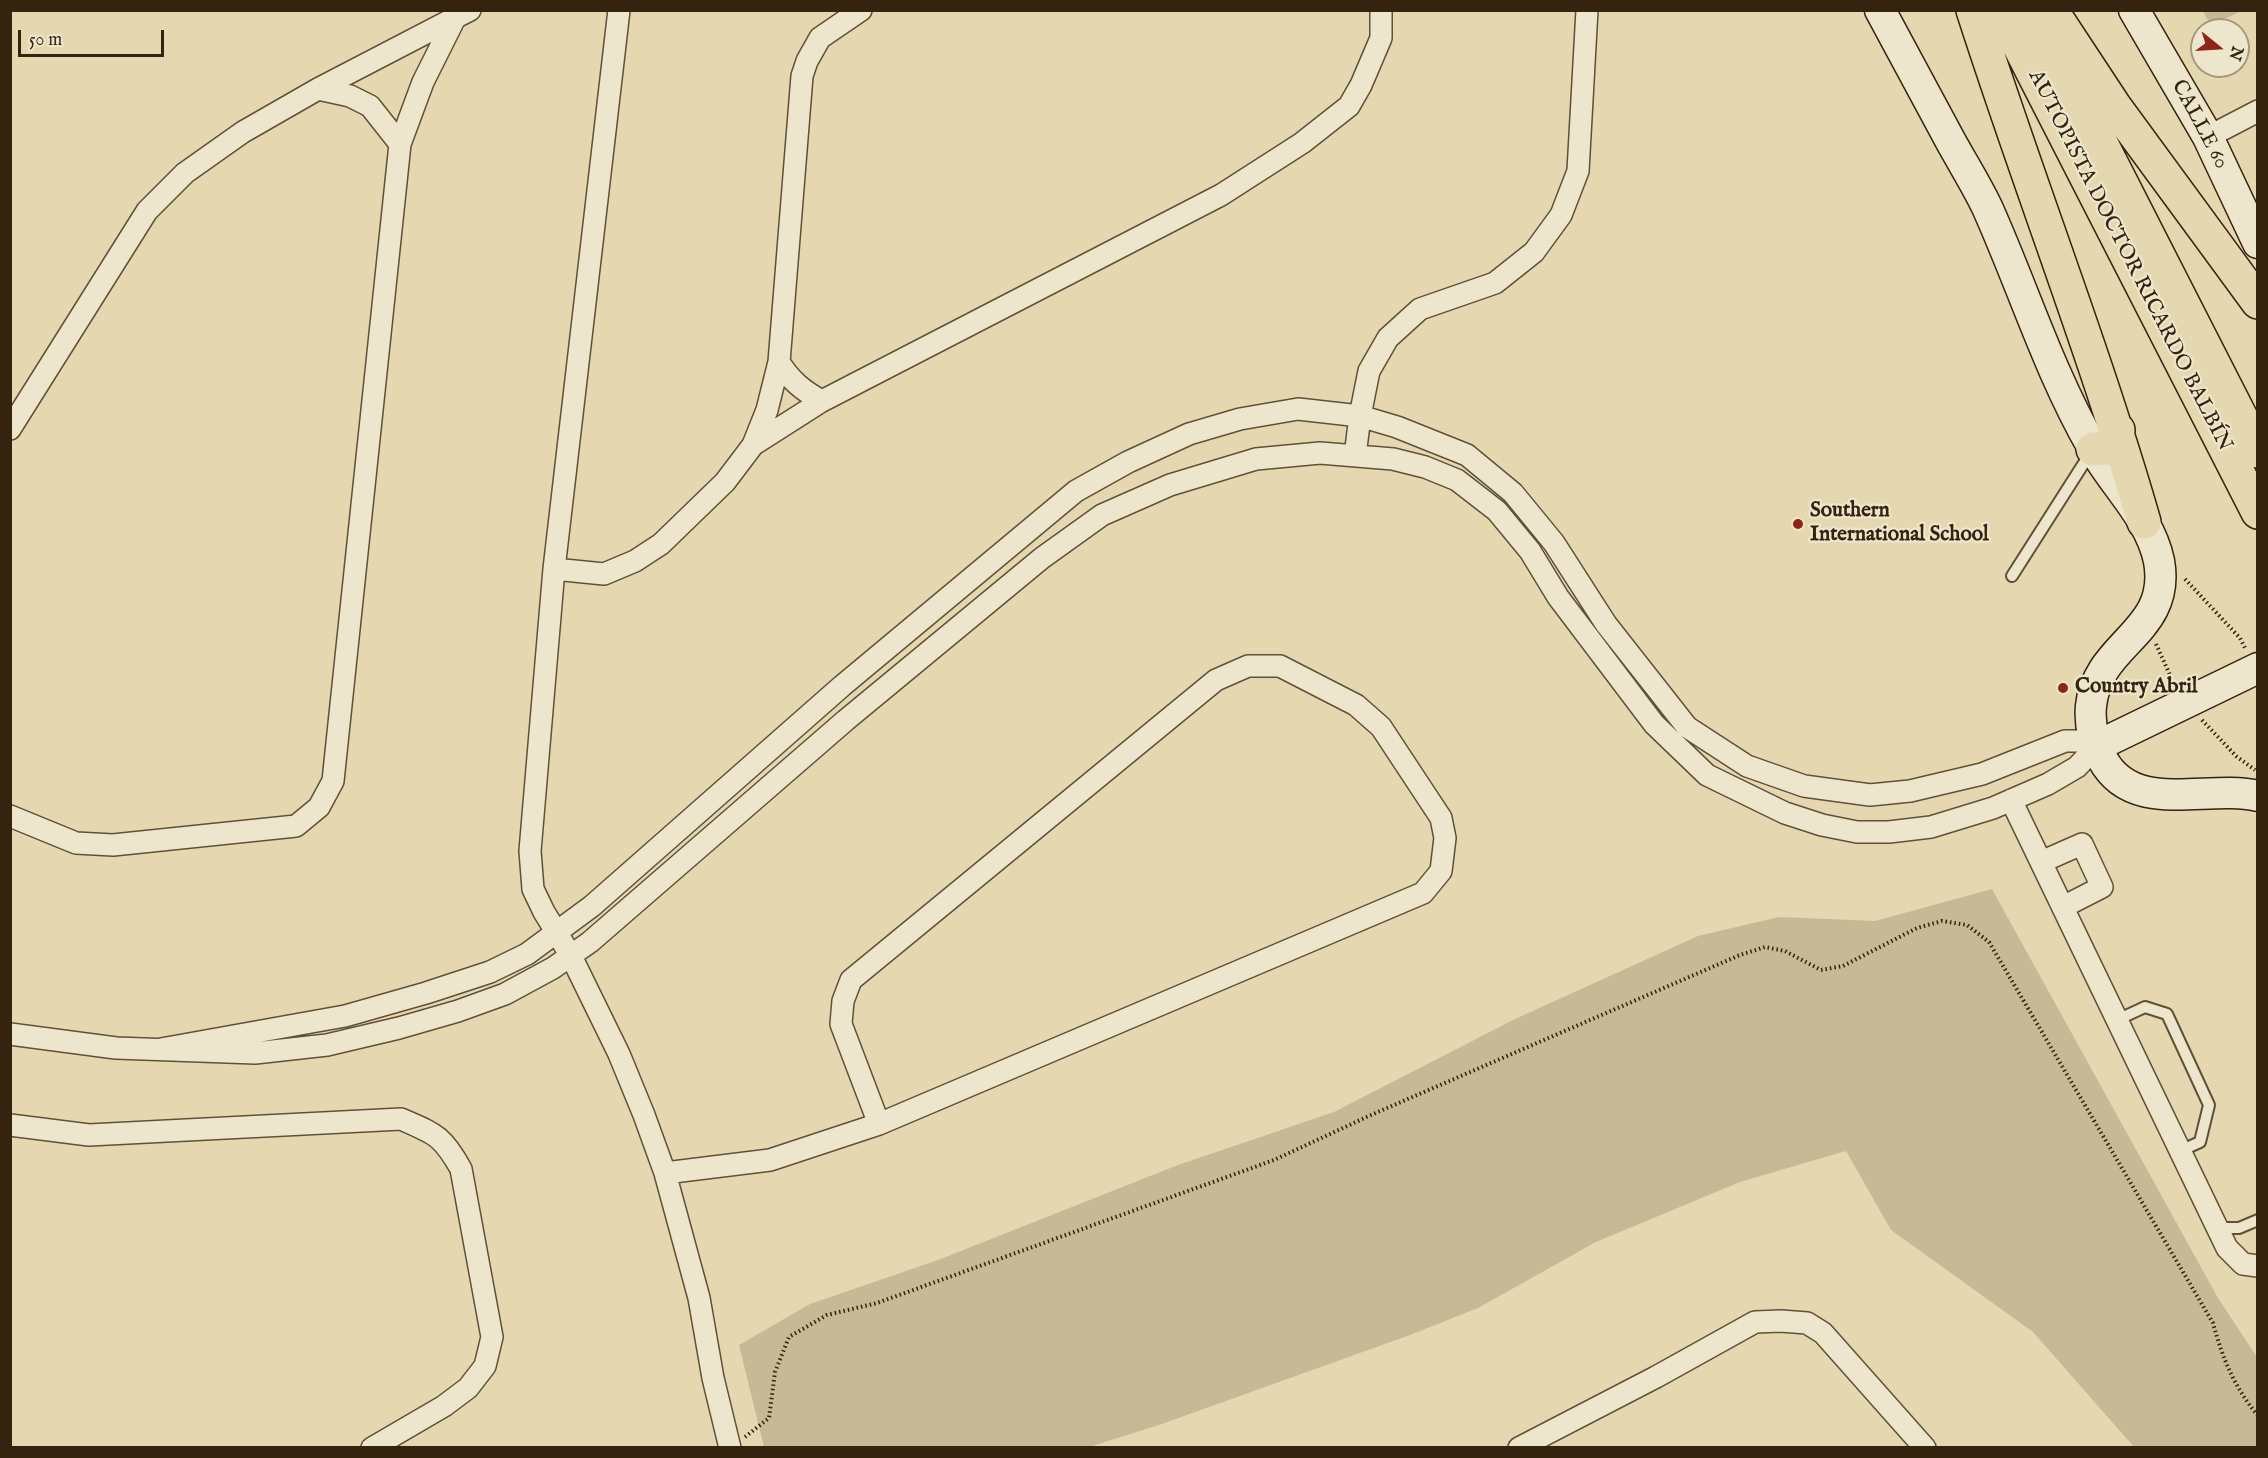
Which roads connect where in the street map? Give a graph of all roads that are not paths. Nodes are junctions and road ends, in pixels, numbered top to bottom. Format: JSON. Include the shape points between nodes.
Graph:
{"nodes":[{"id":1,"x":619,"y":10,"type":"edge"},
{"id":2,"x":861,"y":10,"type":"edge"},
{"id":3,"x":1381,"y":10,"type":"edge"},
{"id":4,"x":1587,"y":10,"type":"edge"},
{"id":5,"x":1880,"y":10,"type":"edge"},
{"id":6,"x":1973,"y":10,"type":"edge"},
{"id":7,"x":2001,"y":10,"type":"edge"},
{"id":8,"x":2033,"y":10,"type":"edge"},
{"id":9,"x":2052,"y":10,"type":"edge"},
{"id":10,"x":2134,"y":10,"type":"edge"},
{"id":11,"x":463,"y":14,"type":"edge"},
{"id":12,"x":318,"y":89,"type":"junction"},
{"id":13,"x":2258,"y":111,"type":"edge"},
{"id":14,"x":2208,"y":137,"type":"junction"},
{"id":15,"x":400,"y":144,"type":"junction"},
{"id":16,"x":2258,"y":243,"type":"edge"},
{"id":17,"x":2252,"y":283,"type":"edge"},
{"id":18,"x":779,"y":362,"type":"junction"},
{"id":19,"x":822,"y":401,"type":"junction"},
{"id":20,"x":1360,"y":416,"type":"junction"},
{"id":21,"x":10,"y":429,"type":"edge"},
{"id":22,"x":2105,"y":440,"type":"junction"},
{"id":23,"x":753,"y":445,"type":"junction"},
{"id":24,"x":2258,"y":451,"type":"edge"},
{"id":25,"x":1355,"y":456,"type":"junction"},
{"id":26,"x":2258,"y":512,"type":"edge"},
{"id":27,"x":2150,"y":535,"type":"joint"},
{"id":28,"x":554,"y":569,"type":"junction"},
{"id":29,"x":2012,"y":576,"type":"dead end"},
{"id":30,"x":2258,"y":668,"type":"edge"},
{"id":31,"x":2097,"y":746,"type":"junction"},
{"id":32,"x":1982,"y":774,"type":"junction"},
{"id":33,"x":2258,"y":796,"type":"edge"},
{"id":34,"x":2002,"y":804,"type":"junction"},
{"id":35,"x":10,"y":816,"type":"edge"},
{"id":36,"x":2041,"y":862,"type":"junction"},
{"id":37,"x":2063,"y":907,"type":"junction"},
{"id":38,"x":557,"y":933,"type":"junction"},
{"id":39,"x":571,"y":956,"type":"junction"},
{"id":40,"x":2117,"y":1020,"type":"junction"},
{"id":41,"x":10,"y":1034,"type":"edge"},
{"id":42,"x":161,"y":1049,"type":"junction"},
{"id":43,"x":879,"y":1124,"type":"junction"},
{"id":44,"x":10,"y":1125,"type":"edge"},
{"id":45,"x":2180,"y":1151,"type":"junction"},
{"id":46,"x":665,"y":1173,"type":"junction"},
{"id":47,"x":2258,"y":1220,"type":"edge"},
{"id":48,"x":2217,"y":1228,"type":"junction"},
{"id":49,"x":2258,"y":1266,"type":"edge"},
{"id":50,"x":729,"y":1446,"type":"edge"},
{"id":51,"x":372,"y":1448,"type":"edge"},
{"id":52,"x":1519,"y":1448,"type":"edge"},
{"id":53,"x":1924,"y":1448,"type":"edge"}],
"edges":[{"from":1,"to":28,"type":"street"},
{"from":2,"to":18,"type":"street","via":[[820,38],[802,76]]},
{"from":3,"to":19,"type":"street","via":[[1381,38],[1362,85],[1349,106],[1302,142],[1221,195]]},
{"from":4,"to":20,"type":"street","via":[[1578,171],[1562,215],[1534,252],[1495,284],[1420,309],[1388,338],[1369,371]]},
{"from":5,"to":22,"type":"street","via":[[1986,206],[2042,343]]},
{"from":6,"to":22,"type":"highway"},
{"from":7,"to":26,"type":"highway","name":"AUTOPISTA DOCTOR RICARDO BALBÍN"},
{"from":8,"to":24,"type":"highway","name":"AUTOPISTA DOCTOR RICARDO BALBÍN"},
{"from":9,"to":17,"type":"highway","via":[[2115,107]]},
{"from":10,"to":14,"type":"street","name":"CALLE 60"},
{"from":11,"to":12,"type":"street"},
{"from":11,"to":15,"type":"street","via":[[423,82]]},
{"from":12,"to":15,"type":"street","via":[[350,96],[370,106]]},
{"from":12,"to":21,"type":"street","via":[[243,132],[185,172],[147,211]]},
{"from":13,"to":14,"type":"street"},
{"from":14,"to":16,"type":"street","name":"CALLE 60"},
{"from":15,"to":35,"type":"street","via":[[333,781],[319,807],[296,826],[113,845],[76,843]]},
{"from":18,"to":19,"type":"street","via":[[804,391]]},
{"from":18,"to":23,"type":"street"},
{"from":19,"to":23,"type":"street"},
{"from":20,"to":25,"type":"street"},
{"from":20,"to":32,"type":"street","via":[[1467,455],[1513,493],[1554,543],[1606,624],[1687,727],[1747,766],[1804,786],[1870,795],[1910,791]]},
{"from":20,"to":38,"type":"street","via":[[1298,409],[1240,419],[1188,434],[1076,491],[842,686]]},
{"from":22,"to":27,"type":"highway"},
{"from":22,"to":29,"type":"lane"},
{"from":23,"to":28,"type":"street","via":[[725,482],[661,544],[635,561],[604,574]]},
{"from":25,"to":34,"type":"street","via":[[1393,459],[1457,480],[1497,511],[1654,724],[1707,775],[1785,813],[1857,832],[1931,827]]},
{"from":25,"to":39,"type":"street","via":[[1320,453],[1256,459],[1170,485],[1102,515],[1042,558],[846,720]]},
{"from":27,"to":31,"type":"street","via":[[2159,565],[2158,596],[2146,622],[2096,680],[2090,714]]},
{"from":28,"to":38,"type":"street","via":[[530,851],[533,889]]},
{"from":30,"to":31,"type":"street"},
{"from":31,"to":32,"type":"street","via":[[2065,741]]},
{"from":31,"to":33,"type":"street","via":[[2112,773],[2137,789],[2168,795],[2230,792]]},
{"from":31,"to":34,"type":"street","via":[[2077,767]]},
{"from":32,"to":34,"type":"street"},
{"from":34,"to":36,"type":"street"},
{"from":36,"to":37,"type":"street"},
{"from":36,"to":37,"type":"street","via":[[2082,844],[2102,887]]},
{"from":37,"to":40,"type":"street"},
{"from":38,"to":39,"type":"street"},
{"from":38,"to":42,"type":"street","via":[[527,954],[490,972],[426,993],[345,1016]]},
{"from":39,"to":42,"type":"street","via":[[505,994],[459,1011],[327,1045],[255,1053]]},
{"from":39,"to":46,"type":"street","via":[[619,1054]]},
{"from":40,"to":45,"type":"street"},
{"from":40,"to":45,"type":"lane","via":[[2145,1007],[2167,1014],[2209,1105],[2200,1142]]},
{"from":41,"to":42,"type":"street"},
{"from":43,"to":43,"type":"street","via":[[1423,893],[1441,871],[1446,838],[1441,818],[1381,728],[1356,705],[1280,666],[1248,666],[1216,680],[851,980],[843,1001],[841,1024]]},
{"from":43,"to":46,"type":"street","via":[[770,1160]]},
{"from":44,"to":51,"type":"street","via":[[89,1135],[401,1119],[434,1134],[449,1147],[461,1169],[492,1337],[485,1366],[468,1388],[444,1406]]},
{"from":45,"to":48,"type":"street"},
{"from":46,"to":50,"type":"street","via":[[699,1298],[712,1378]]},
{"from":47,"to":48,"type":"lane","via":[[2239,1228]]},
{"from":48,"to":49,"type":"street","via":[[2226,1248],[2243,1264]]},
{"from":52,"to":53,"type":"street","via":[[1755,1322],[1781,1321],[1807,1323],[1823,1333]]}]}
